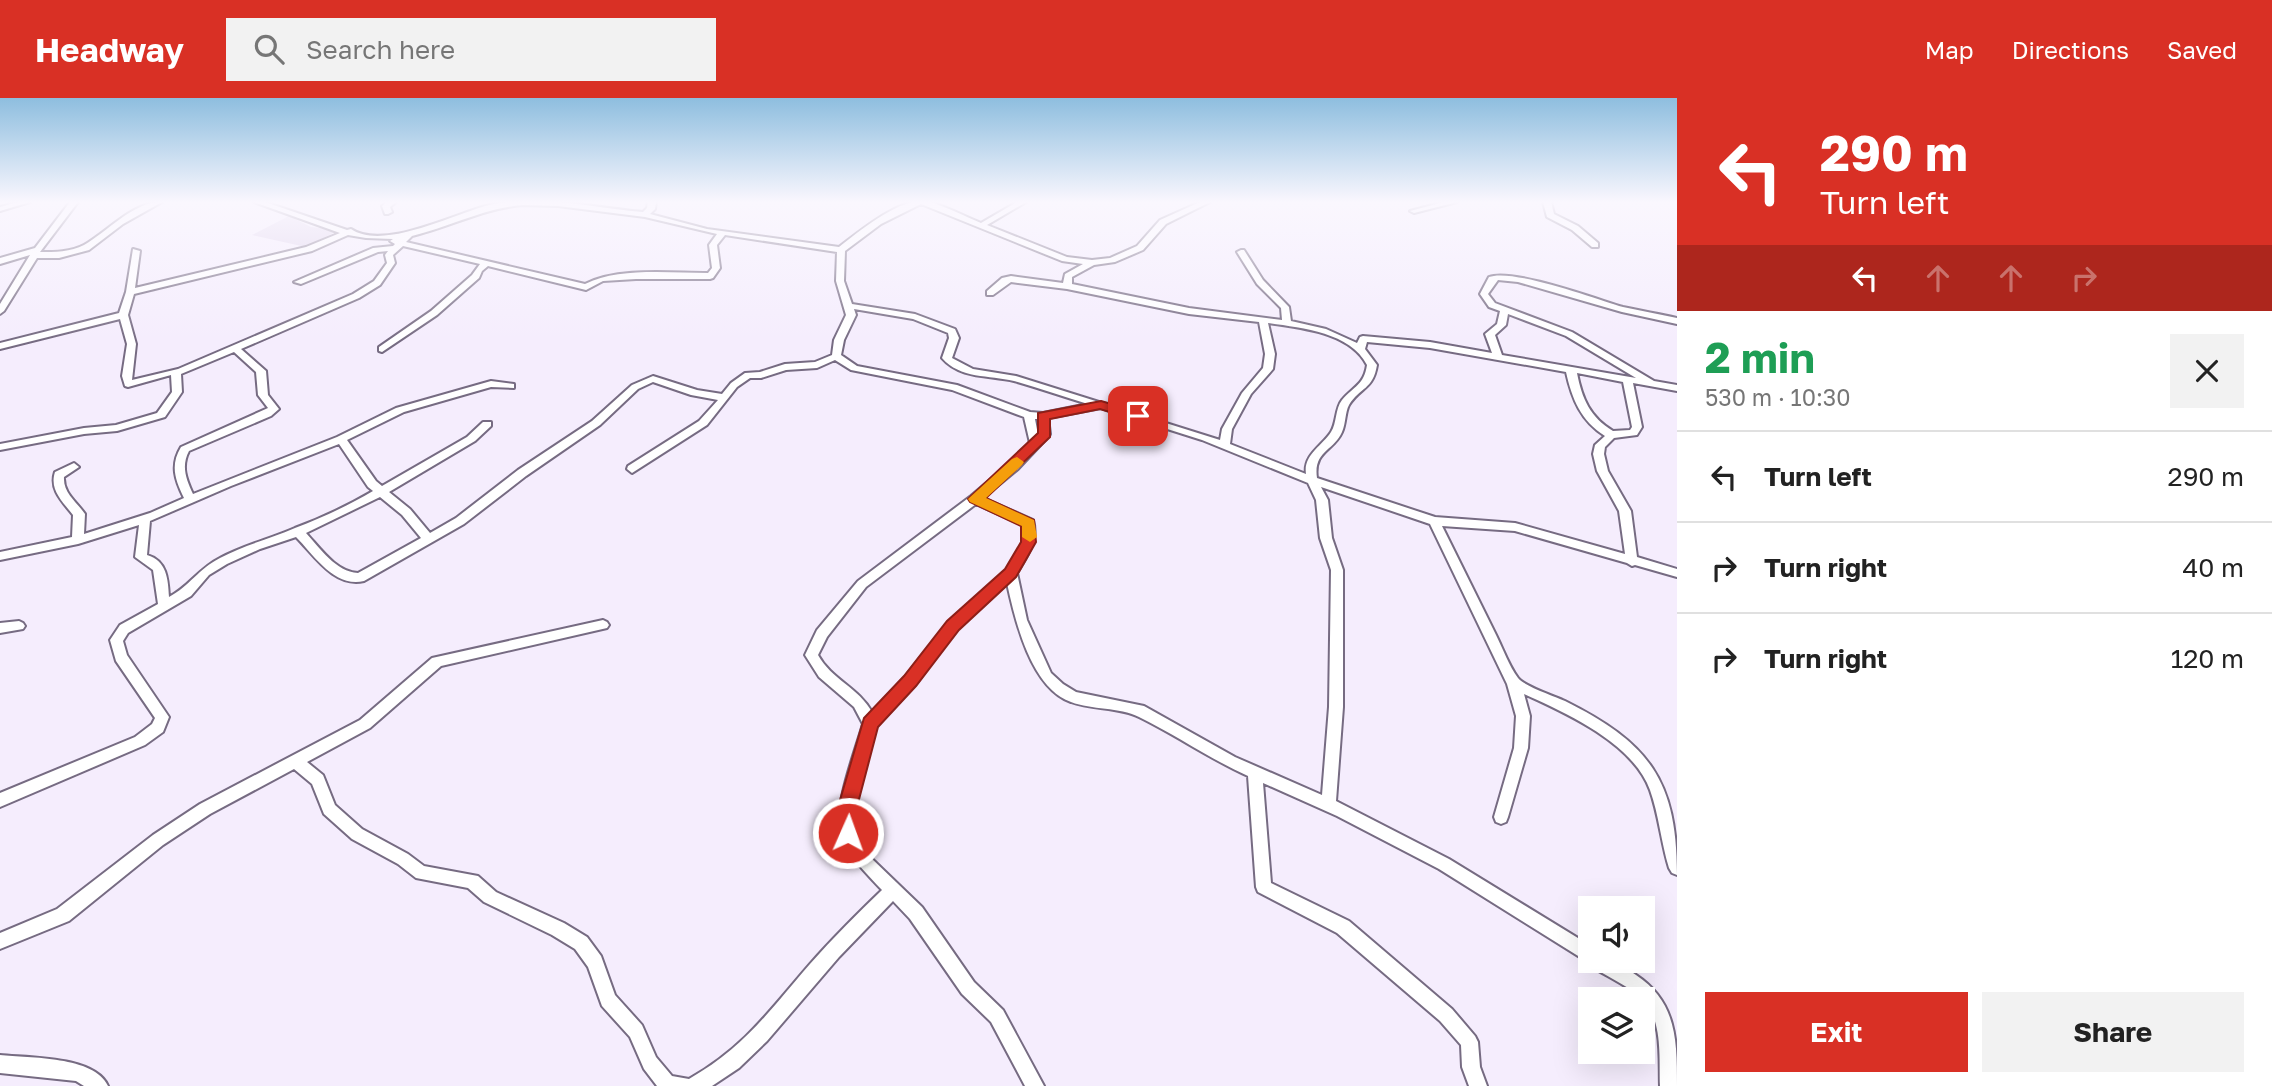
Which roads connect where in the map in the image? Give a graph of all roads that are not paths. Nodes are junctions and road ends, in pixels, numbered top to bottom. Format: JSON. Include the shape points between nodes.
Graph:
{"nodes":[{"id":1,"x":39,"y":248,"type":"edge"},
{"id":2,"x":86,"y":248,"type":"edge"},
{"id":3,"x":311,"y":248,"type":"edge"},
{"id":4,"x":386,"y":248,"type":"edge"},
{"id":5,"x":396,"y":248,"type":"edge"},
{"id":6,"x":410,"y":248,"type":"edge"},
{"id":7,"x":713,"y":248,"type":"edge"},
{"id":8,"x":829,"y":248,"type":"edge"},
{"id":9,"x":1040,"y":248,"type":"edge"},
{"id":10,"x":1140,"y":248,"type":"edge"},
{"id":11,"x":841,"y":250,"type":"joint"},
{"id":12,"x":136,"y":251,"type":"dead end"},
{"id":13,"x":36,"y":252,"type":"junction"},
{"id":14,"x":1241,"y":252,"type":"dead end"},
{"id":15,"x":0,"y":261,"type":"edge"},
{"id":16,"x":487,"y":262,"type":"junction"},
{"id":17,"x":1092,"y":263,"type":"junction"},
{"id":18,"x":298,"y":282,"type":"dead end"},
{"id":19,"x":1067,"y":285,"type":"junction"},
{"id":20,"x":130,"y":292,"type":"junction"},
{"id":21,"x":990,"y":293,"type":"dead end"},
{"id":22,"x":850,"y":306,"type":"junction"},
{"id":23,"x":0,"y":309,"type":"edge"},
{"id":24,"x":1504,"y":311,"type":"junction"},
{"id":25,"x":123,"y":315,"type":"junction"},
{"id":26,"x":1263,"y":320,"type":"junction"},
{"id":27,"x":1677,"y":321,"type":"edge"},
{"id":28,"x":1287,"y":323,"type":"junction"},
{"id":29,"x":0,"y":346,"type":"edge"},
{"id":30,"x":1360,"y":348,"type":"junction"},
{"id":31,"x":236,"y":349,"type":"junction"},
{"id":32,"x":382,"y":349,"type":"dead end"},
{"id":33,"x":1598,"y":353,"type":"junction"},
{"id":34,"x":836,"y":356,"type":"junction"},
{"id":35,"x":1498,"y":357,"type":"junction"},
{"id":36,"x":1575,"y":371,"type":"junction"},
{"id":37,"x":971,"y":372,"type":"junction"},
{"id":38,"x":176,"y":373,"type":"junction"},
{"id":39,"x":1628,"y":378,"type":"junction"},
{"id":40,"x":1650,"y":382,"type":"junction"},
{"id":41,"x":511,"y":386,"type":"dead end"},
{"id":42,"x":954,"y":387,"type":"junction"},
{"id":43,"x":1677,"y":388,"type":"edge"},
{"id":44,"x":726,"y":398,"type":"junction"},
{"id":45,"x":1101,"y":405,"type":"junction"},
{"id":46,"x":1036,"y":415,"type":"junction"},
{"id":47,"x":487,"y":424,"type":"dead end"},
{"id":48,"x":1611,"y":435,"type":"junction"},
{"id":49,"x":341,"y":439,"type":"junction"},
{"id":50,"x":1224,"y":446,"type":"junction"},
{"id":51,"x":0,"y":447,"type":"edge"},
{"id":52,"x":74,"y":467,"type":"dead end"},
{"id":53,"x":632,"y":469,"type":"dead end"},
{"id":54,"x":1312,"y":480,"type":"junction"},
{"id":55,"x":381,"y":490,"type":"junction"},
{"id":56,"x":975,"y":499,"type":"junction"},
{"id":57,"x":191,"y":500,"type":"junction"},
{"id":58,"x":145,"y":519,"type":"junction"},
{"id":59,"x":1434,"y":521,"type":"junction"},
{"id":60,"x":298,"y":532,"type":"junction"},
{"id":61,"x":428,"y":539,"type":"junction"},
{"id":62,"x":78,"y":540,"type":"junction"},
{"id":63,"x":0,"y":556,"type":"edge"},
{"id":64,"x":1632,"y":562,"type":"junction"},
{"id":65,"x":1011,"y":573,"type":"junction"},
{"id":66,"x":1677,"y":573,"type":"edge"},
{"id":67,"x":164,"y":606,"type":"junction"},
{"id":68,"x":603,"y":625,"type":"dead end"},
{"id":69,"x":19,"y":626,"type":"dead end"},
{"id":70,"x":0,"y":628,"type":"edge"},
{"id":71,"x":1514,"y":684,"type":"junction"},
{"id":72,"x":870,"y":724,"type":"junction"},
{"id":73,"x":294,"y":762,"type":"junction"},
{"id":74,"x":1255,"y":773,"type":"junction"},
{"id":75,"x":0,"y":800,"type":"edge"},
{"id":76,"x":1328,"y":805,"type":"junction"},
{"id":77,"x":1501,"y":817,"type":"dead end"},
{"id":78,"x":1677,"y":868,"type":"edge"},
{"id":79,"x":893,"y":891,"type":"junction"},
{"id":80,"x":0,"y":941,"type":"edge"},
{"id":81,"x":1578,"y":948,"type":"edge"},
{"id":82,"x":1616,"y":973,"type":"edge"},
{"id":83,"x":0,"y":1063,"type":"edge"},
{"id":84,"x":99,"y":1086,"type":"edge"},
{"id":85,"x":683,"y":1086,"type":"edge"},
{"id":86,"x":695,"y":1086,"type":"edge"},
{"id":87,"x":1035,"y":1086,"type":"edge"},
{"id":88,"x":1478,"y":1086,"type":"edge"},
{"id":89,"x":1669,"y":1086,"type":"edge"}],
"edges":[{"from":1,"to":13,"type":"street"},
{"from":2,"to":13,"type":"street","via":[[59,255]]},
{"from":3,"to":20,"type":"street"},
{"from":4,"to":18,"type":"street"},
{"from":5,"to":31,"type":"street","via":[[389,255],[387,271],[367,290]]},
{"from":6,"to":16,"type":"street"},
{"from":7,"to":16,"type":"street","via":[[716,268],[710,276],[601,279],[586,287]]},
{"from":8,"to":11,"type":"street"},
{"from":9,"to":17,"type":"street"},
{"from":10,"to":17,"type":"street"},
{"from":11,"to":22,"type":"street","via":[[842,294]]},
{"from":12,"to":20,"type":"street"},
{"from":13,"to":15,"type":"street"},
{"from":13,"to":23,"type":"street"},
{"from":14,"to":28,"type":"street","via":[[1269,294],[1285,307]]},
{"from":16,"to":32,"type":"street","via":[[434,313]]},
{"from":17,"to":19,"type":"street","via":[[1068,276]]},
{"from":19,"to":21,"type":"street","via":[[1011,279]]},
{"from":19,"to":26,"type":"street","via":[[1189,311]]},
{"from":20,"to":25,"type":"street"},
{"from":22,"to":34,"type":"street"},
{"from":22,"to":37,"type":"street","via":[[915,317],[952,331],[947,358]]},
{"from":24,"to":27,"type":"street","via":[[1484,294],[1497,277]]},
{"from":24,"to":33,"type":"street","via":[[1569,334]]},
{"from":24,"to":35,"type":"street","via":[[1501,325],[1490,334]]},
{"from":25,"to":29,"type":"street"},
{"from":25,"to":38,"type":"street","via":[[132,339],[125,375],[128,384]]},
{"from":26,"to":28,"type":"street"},
{"from":26,"to":50,"type":"street","via":[[1270,354],[1268,369],[1247,393],[1227,429]]},
{"from":28,"to":30,"type":"street","via":[[1312,326]]},
{"from":30,"to":35,"type":"street","via":[[1363,339],[1374,339]]},
{"from":30,"to":54,"type":"street","via":[[1371,359],[1373,372],[1344,404],[1337,432],[1310,467]]},
{"from":31,"to":38,"type":"street"},
{"from":31,"to":57,"type":"street","via":[[261,371],[263,395],[274,409],[181,454],[182,484]]},
{"from":33,"to":36,"type":"street","via":[[1590,367]]},
{"from":33,"to":40,"type":"street"},
{"from":34,"to":42,"type":"street","via":[[854,368]]},
{"from":34,"to":44,"type":"street","via":[[817,365],[748,375]]},
{"from":35,"to":36,"type":"street"},
{"from":36,"to":39,"type":"street"},
{"from":36,"to":48,"type":"street","via":[[1581,410]]},
{"from":37,"to":42,"type":"street"},
{"from":37,"to":45,"type":"street","via":[[1013,377]]},
{"from":38,"to":51,"type":"street","via":[[177,392],[161,415],[117,428]]},
{"from":39,"to":40,"type":"street"},
{"from":39,"to":48,"type":"street","via":[[1637,427],[1633,433]]},
{"from":40,"to":43,"type":"street"},
{"from":41,"to":49,"type":"street","via":[[491,384],[400,410]]},
{"from":42,"to":46,"type":"street"},
{"from":44,"to":53,"type":"street","via":[[703,423]]},
{"from":44,"to":61,"type":"street","via":[[653,379],[635,387],[596,423]]},
{"from":45,"to":46,"type":"street"},
{"from":45,"to":50,"type":"street"},
{"from":46,"to":56,"type":"street","via":[[1045,434]]},
{"from":47,"to":55,"type":"street","via":[[471,439]]},
{"from":48,"to":64,"type":"street","via":[[1597,454],[1625,511]]},
{"from":49,"to":55,"type":"street","via":[[364,474]]},
{"from":49,"to":57,"type":"street"},
{"from":50,"to":54,"type":"street"},
{"from":52,"to":62,"type":"street","via":[[59,474],[57,482],[79,514]]},
{"from":54,"to":59,"type":"street"},
{"from":54,"to":76,"type":"street","via":[[1322,500],[1326,538],[1337,570],[1336,707]]},
{"from":55,"to":60,"type":"street"},
{"from":55,"to":61,"type":"street"},
{"from":56,"to":65,"type":"street","via":[[1029,523],[1029,542]]},
{"from":56,"to":72,"type":"street","via":[[862,584],[811,655],[867,712]]},
{"from":57,"to":58,"type":"street"},
{"from":58,"to":62,"type":"street"},
{"from":58,"to":67,"type":"street","via":[[141,557],[158,565]]},
{"from":59,"to":64,"type":"street","via":[[1515,527]]},
{"from":59,"to":71,"type":"street"},
{"from":60,"to":61,"type":"street","via":[[341,575],[351,579]]},
{"from":60,"to":67,"type":"street","via":[[223,561],[205,572],[187,593]]},
{"from":62,"to":63,"type":"street"},
{"from":64,"to":66,"type":"street"},
{"from":65,"to":72,"type":"street","via":[[953,625]]},
{"from":65,"to":74,"type":"street","via":[[1021,620],[1046,676],[1058,688],[1073,697],[1139,710]]},
{"from":67,"to":75,"type":"street","via":[[124,629],[116,640],[121,657],[162,717],[158,728],[140,741]]},
{"from":68,"to":73,"type":"street","via":[[437,663],[365,724]]},
{"from":69,"to":70,"type":"street"},
{"from":71,"to":77,"type":"street","via":[[1523,716],[1521,748]]},
{"from":71,"to":78,"type":"street","via":[[1561,704],[1609,734],[1644,766],[1660,799]]},
{"from":72,"to":79,"type":"street","via":[[847,807],[848,833],[865,862]]},
{"from":73,"to":80,"type":"street","via":[[187,821],[62,915]]},
{"from":73,"to":85,"type":"street","via":[[317,780],[329,809],[357,834],[421,873],[472,881],[490,897],[581,943],[595,962],[608,1000],[636,1031],[650,1063],[667,1084]]},
{"from":74,"to":76,"type":"street"},
{"from":74,"to":88,"type":"street","via":[[1264,887],[1343,927],[1447,1015],[1469,1042]]},
{"from":76,"to":81,"type":"street","via":[[1444,864]]},
{"from":79,"to":86,"type":"street","via":[[851,930],[762,1038]]},
{"from":79,"to":87,"type":"street","via":[[916,913],[968,988],[997,1016]]},
{"from":82,"to":89,"type":"street","via":[[1657,1005],[1667,1048]]},
{"from":83,"to":84,"type":"street","via":[[79,1072]]}]}
